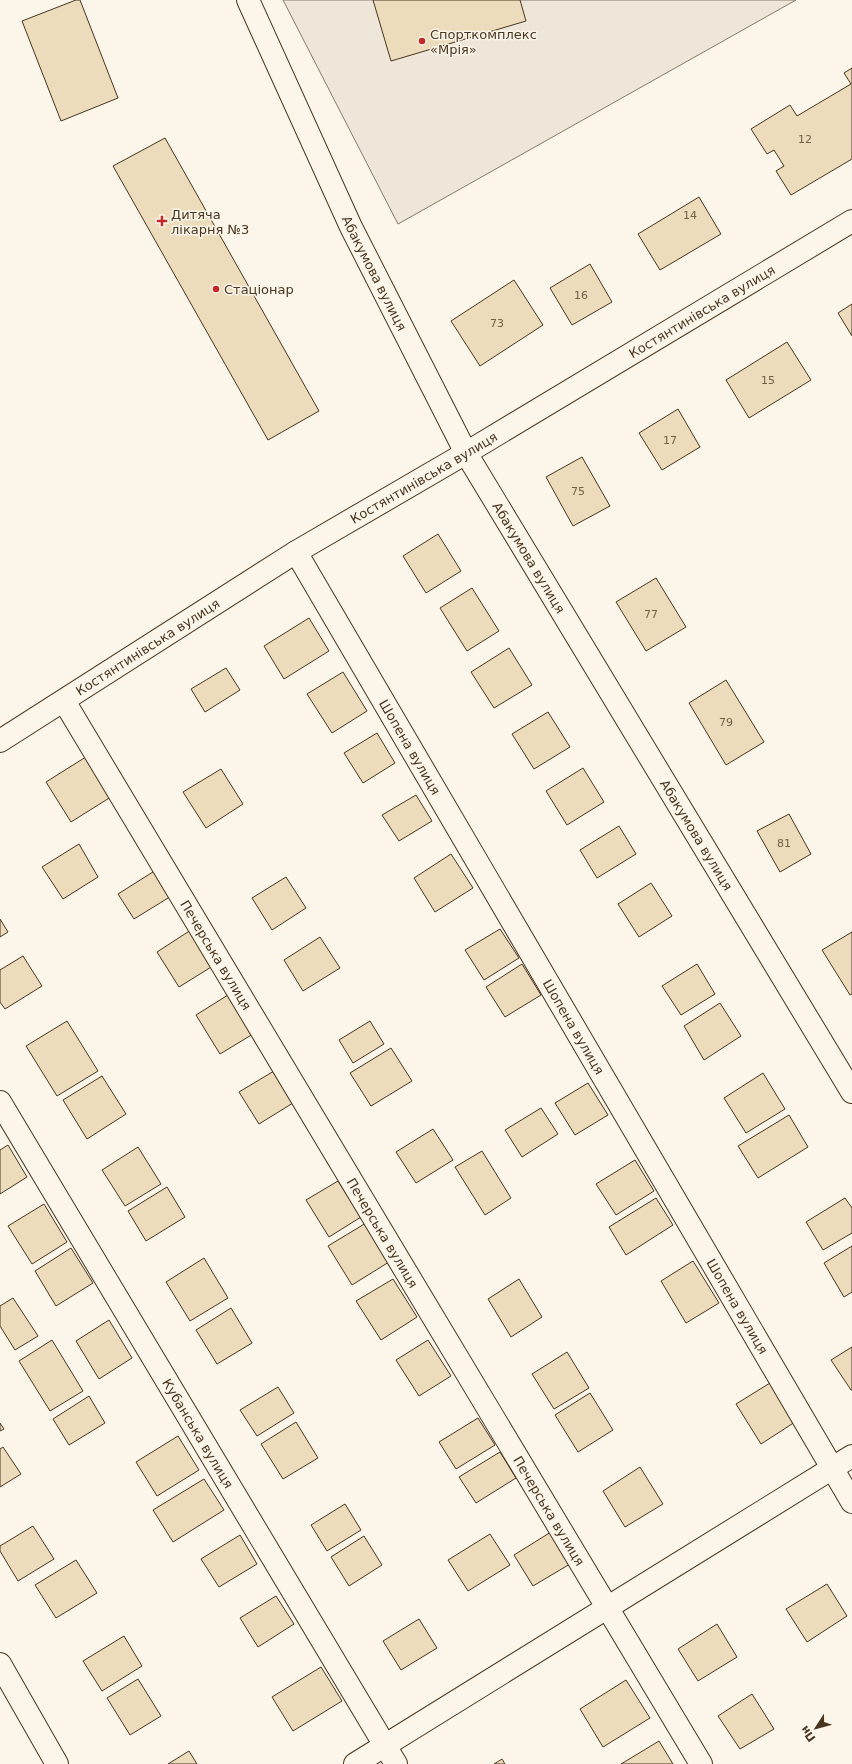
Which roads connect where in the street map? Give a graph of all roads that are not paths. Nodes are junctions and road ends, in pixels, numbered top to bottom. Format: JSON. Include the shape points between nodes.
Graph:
{"nodes":[{"id":1,"x":248,"y":0,"type":"edge"},
{"id":2,"x":852,"y":221,"type":"edge"},
{"id":3,"x":466,"y":452,"type":"junction"},
{"id":4,"x":296,"y":552,"type":"junction"},
{"id":5,"x":64,"y":701,"type":"junction"},
{"id":6,"x":0,"y":741,"type":"edge"},
{"id":7,"x":845,"y":1065,"type":"edge"},
{"id":8,"x":852,"y":1092,"type":"edge"},
{"id":9,"x":0,"y":1102,"type":"edge"},
{"id":10,"x":852,"y":1456,"type":"edge"},
{"id":11,"x":832,"y":1469,"type":"junction"},
{"id":12,"x":852,"y":1502,"type":"edge"},
{"id":13,"x":606,"y":1608,"type":"junction"},
{"id":14,"x":0,"y":1664,"type":"edge"},
{"id":15,"x":385,"y":1746,"type":"junction"},
{"id":16,"x":57,"y":1764,"type":"edge"},
{"id":17,"x":355,"y":1764,"type":"edge"},
{"id":18,"x":396,"y":1764,"type":"edge"},
{"id":19,"x":701,"y":1764,"type":"edge"}],
"edges":[{"from":1,"to":3,"type":"street","name":"Абакумова вулиця","via":[[350,227]]},
{"from":2,"to":3,"type":"street","name":"Костянтинівська вулиця"},
{"from":3,"to":4,"type":"street","name":"Костянтинівська вулиця"},
{"from":3,"to":7,"type":"street","name":"Абакумова вулиця"},
{"from":4,"to":5,"type":"street","name":"Костянтинівська вулиця"},
{"from":4,"to":11,"type":"street","name":"Шопена вулиця"},
{"from":5,"to":6,"type":"street","name":"Костянтинівська вулиця"},
{"from":5,"to":13,"type":"street","name":"Печерська вулиця"},
{"from":7,"to":8,"type":"street","name":"Абакумова вулиця"},
{"from":9,"to":15,"type":"street","name":"Кубанська вулиця"},
{"from":10,"to":11,"type":"street"},
{"from":11,"to":12,"type":"street","name":"Шопена вулиця"},
{"from":11,"to":13,"type":"street"},
{"from":13,"to":15,"type":"street"},
{"from":13,"to":19,"type":"street","name":"Печерська вулиця"},
{"from":14,"to":16,"type":"street"},
{"from":15,"to":17,"type":"street"},
{"from":15,"to":18,"type":"street","name":"Кубанська вулиця"}]}
